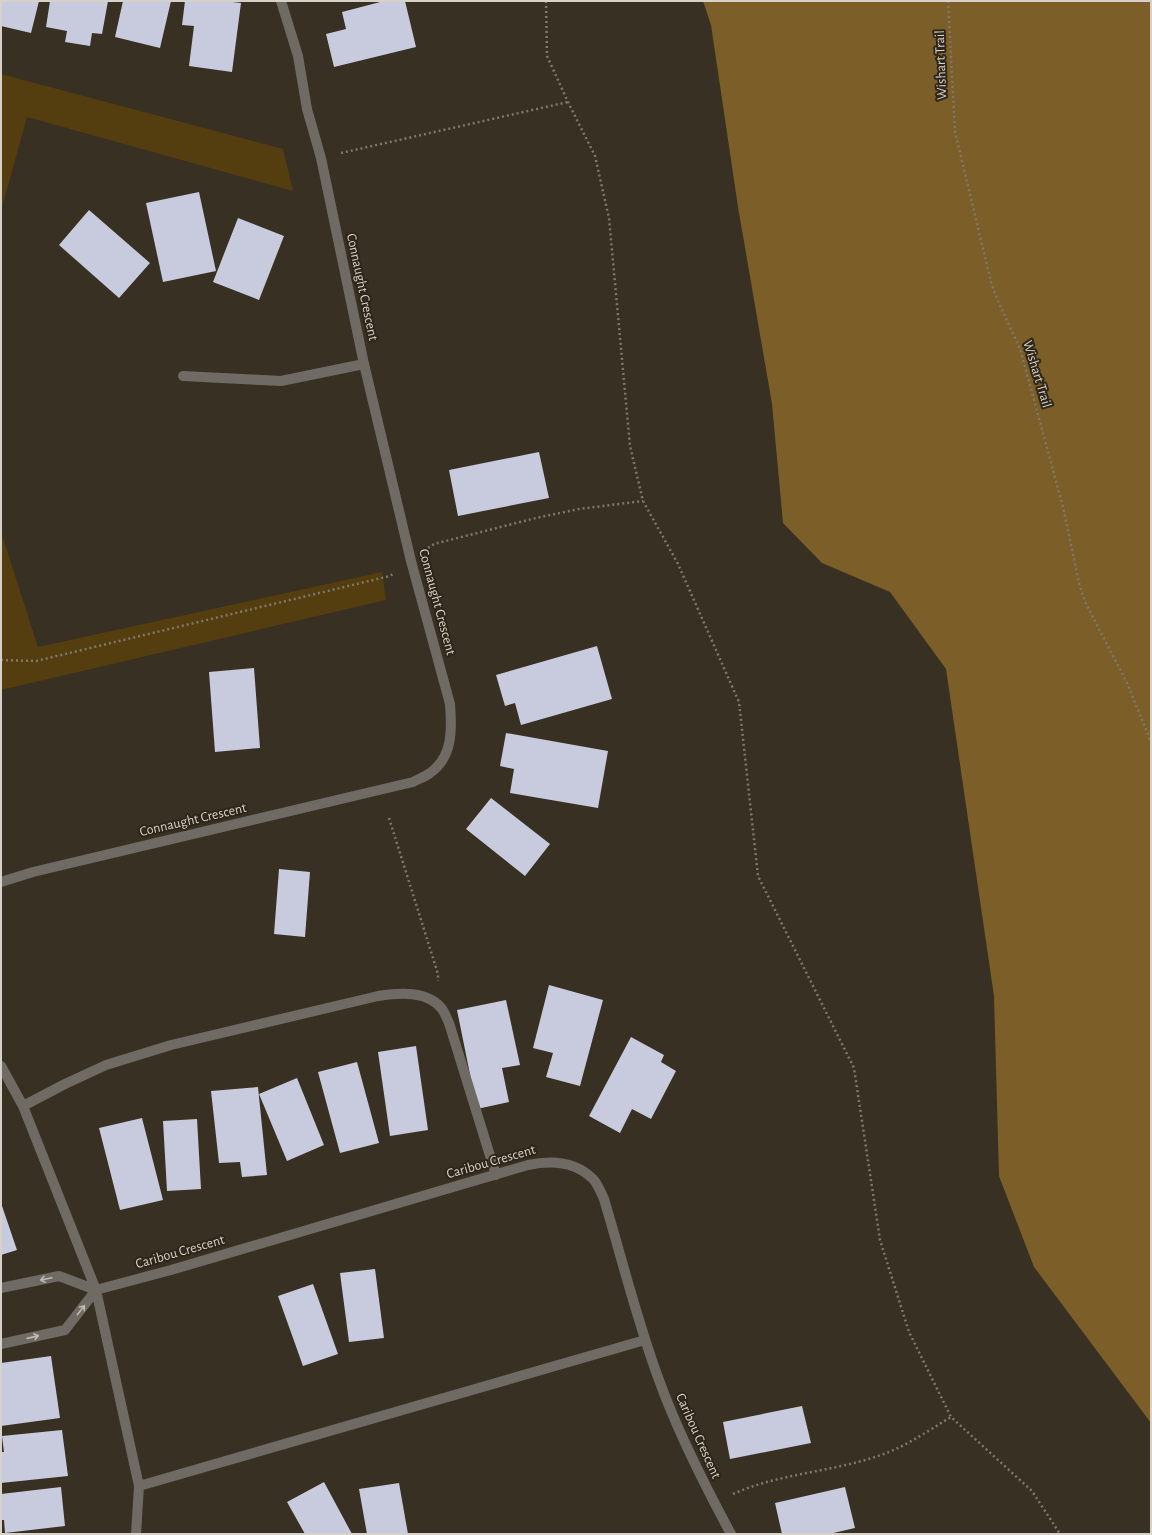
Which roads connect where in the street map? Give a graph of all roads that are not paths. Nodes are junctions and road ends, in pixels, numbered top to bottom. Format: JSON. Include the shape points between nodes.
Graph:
{"nodes":[{"id":1,"x":281,"y":1,"type":"edge"},
{"id":2,"x":364,"y":364,"type":"junction"},
{"id":3,"x":183,"y":376,"type":"dead end"},
{"id":4,"x":1,"y":882,"type":"edge"},
{"id":5,"x":1,"y":1066,"type":"edge"},
{"id":6,"x":23,"y":1106,"type":"junction"},
{"id":7,"x":496,"y":1175,"type":"junction"},
{"id":8,"x":1,"y":1288,"type":"edge"},
{"id":9,"x":96,"y":1290,"type":"junction"},
{"id":10,"x":646,"y":1340,"type":"junction"},
{"id":11,"x":1,"y":1344,"type":"edge"},
{"id":12,"x":139,"y":1486,"type":"junction"},
{"id":13,"x":136,"y":1534,"type":"edge"},
{"id":14,"x":731,"y":1534,"type":"edge"}],
"edges":[{"from":1,"to":2,"type":"street","name":"Connaught Crescent","via":[[298,56],[307,109],[321,158]]},
{"from":2,"to":3,"type":"street","via":[[281,381]]},
{"from":2,"to":4,"type":"street","name":"Connaught Crescent","via":[[411,561],[450,704],[452,728],[448,748],[441,762],[430,773],[412,782],[40,870]]},
{"from":5,"to":6,"type":"street"},
{"from":6,"to":7,"type":"street","via":[[106,1065],[171,1045],[378,996],[396,993],[413,995],[431,999],[442,1009],[449,1023]]},
{"from":6,"to":9,"type":"street"},
{"from":7,"to":9,"type":"street","name":"Caribou Crescent"},
{"from":7,"to":10,"type":"street","name":"Caribou Crescent","via":[[544,1161],[561,1162],[579,1169],[593,1180],[604,1199]]},
{"from":9,"to":8,"type":"street","one_way":true,"via":[[59,1276]]},
{"from":11,"to":9,"type":"street","one_way":true,"via":[[65,1330]]},
{"from":9,"to":12,"type":"street"},
{"from":10,"to":12,"type":"street"},
{"from":10,"to":14,"type":"street","name":"Caribou Crescent","via":[[672,1415]]},
{"from":12,"to":13,"type":"street"}]}
